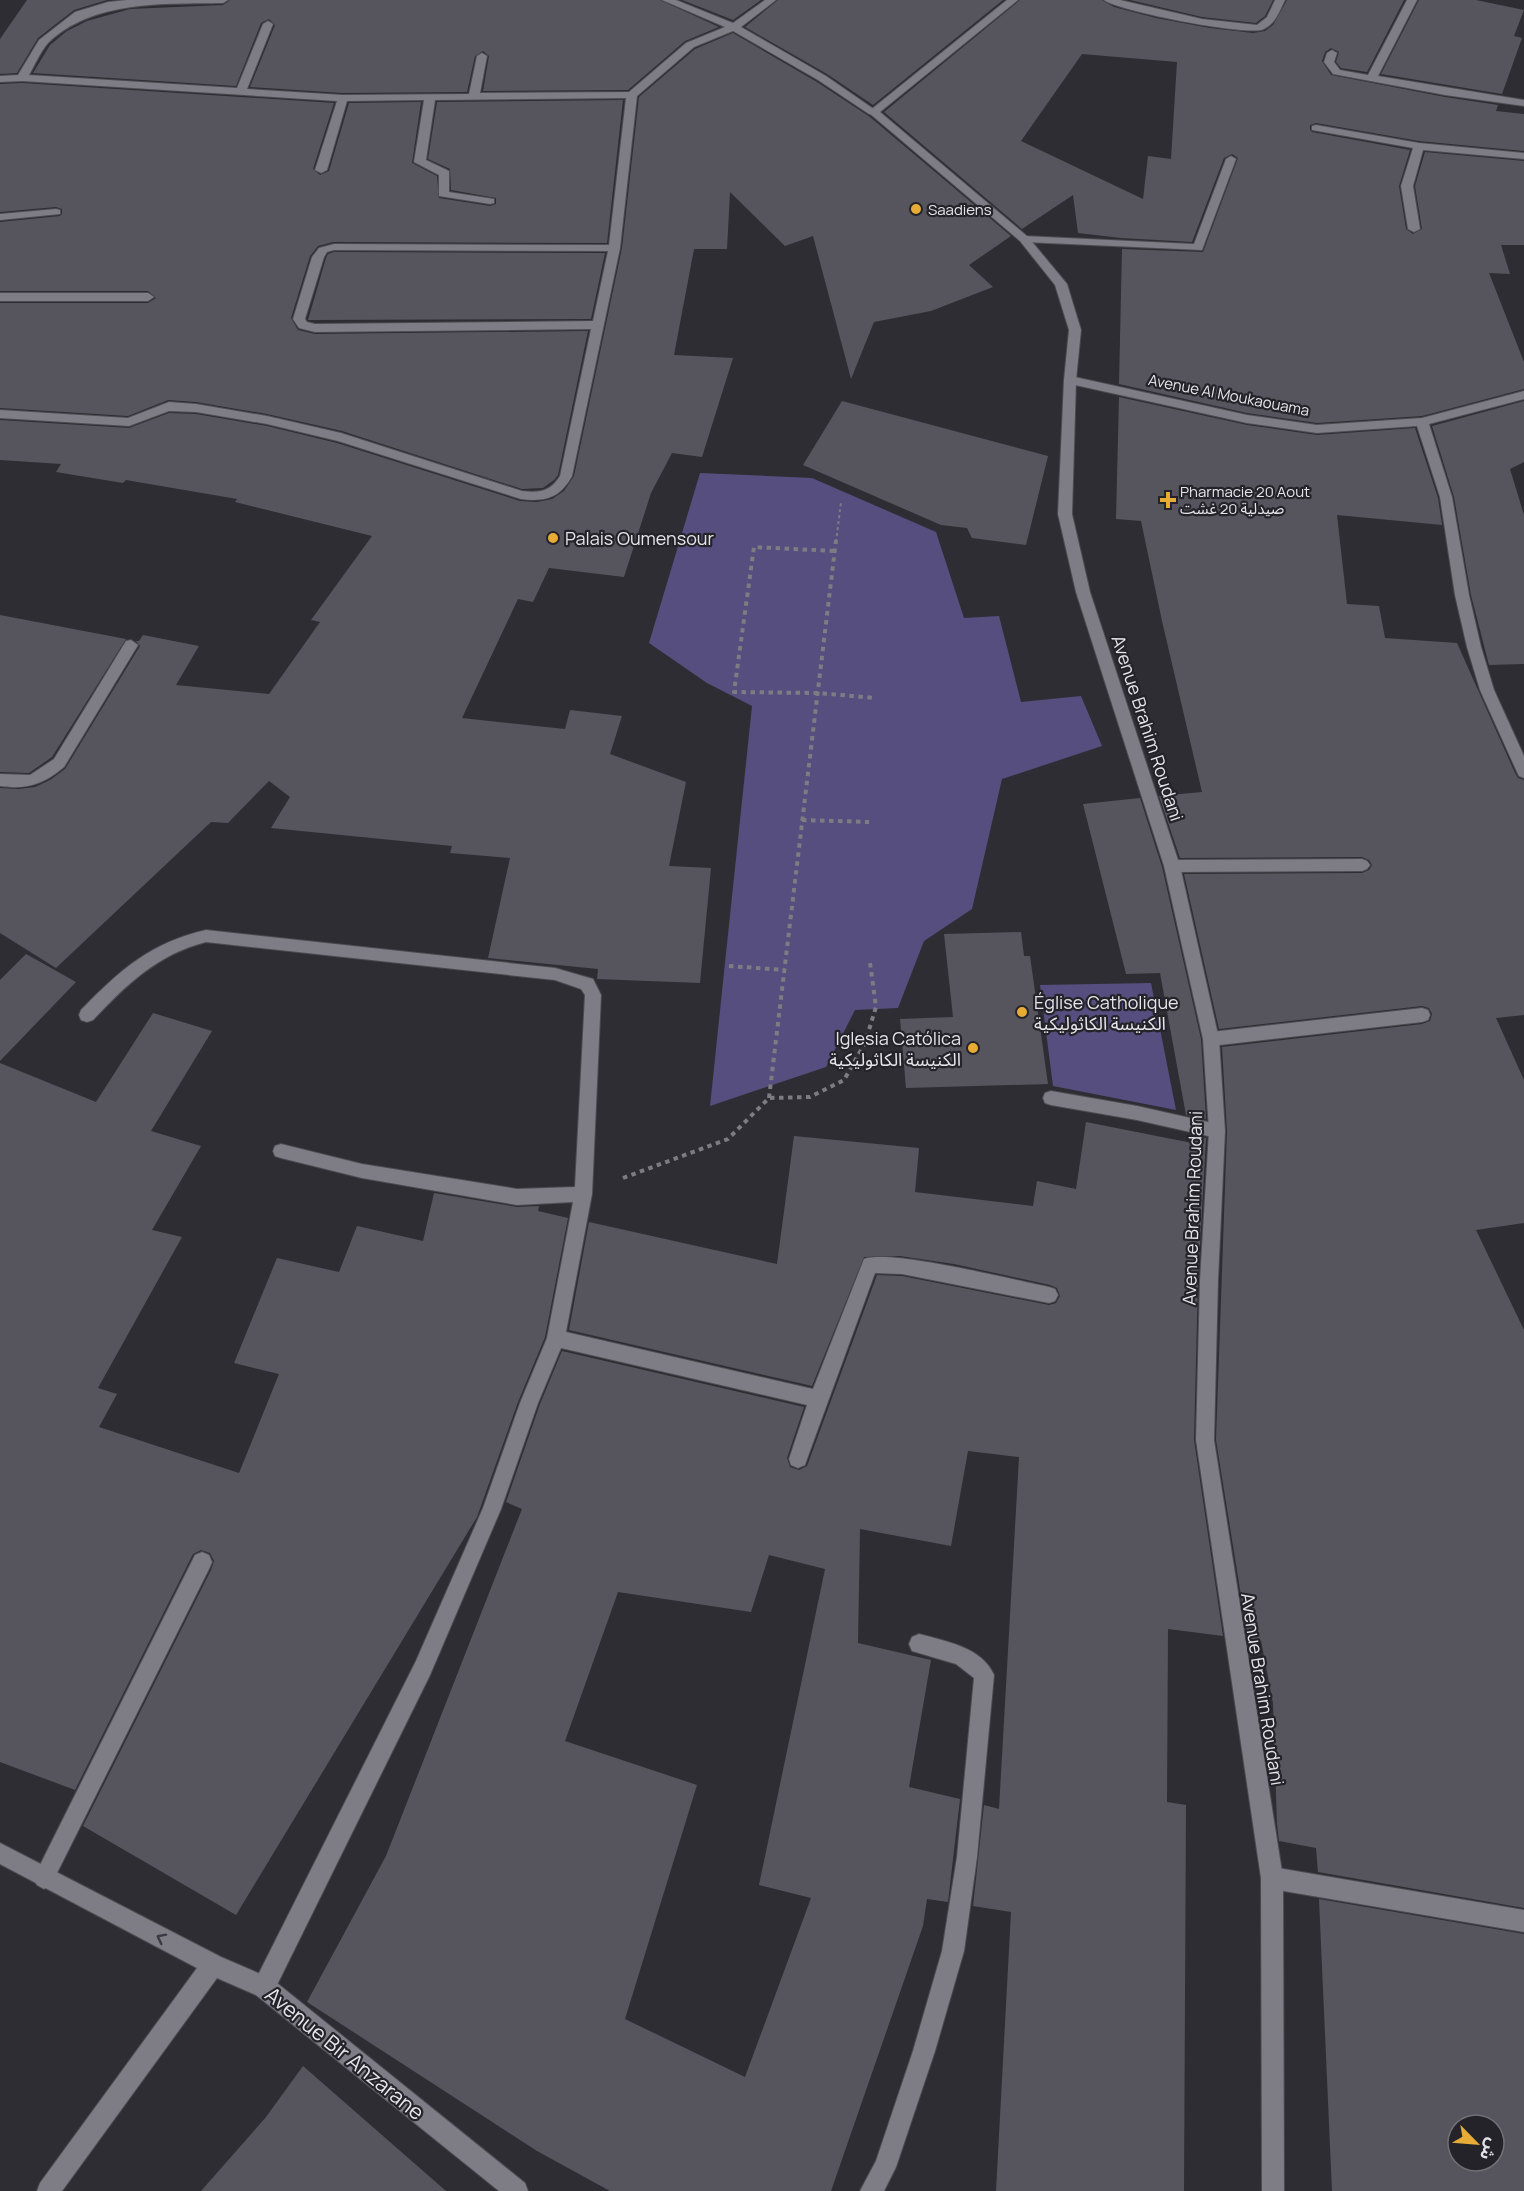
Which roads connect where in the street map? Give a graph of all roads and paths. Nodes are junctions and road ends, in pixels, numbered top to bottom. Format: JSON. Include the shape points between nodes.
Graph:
{"nodes":[{"id":1,"x":223,"y":0,"type":"edge"},
{"id":2,"x":667,"y":0,"type":"edge"},
{"id":3,"x":771,"y":0,"type":"edge"},
{"id":4,"x":1013,"y":0,"type":"edge"},
{"id":5,"x":1109,"y":0,"type":"edge"},
{"id":6,"x":1280,"y":0,"type":"edge"},
{"id":7,"x":1412,"y":0,"type":"edge"},
{"id":8,"x":268,"y":24,"type":"dead end"},
{"id":9,"x":734,"y":27,"type":"junction"},
{"id":10,"x":1332,"y":53,"type":"dead end"},
{"id":11,"x":482,"y":56,"type":"dead end"},
{"id":12,"x":22,"y":78,"type":"junction"},
{"id":13,"x":1372,"y":78,"type":"junction"},
{"id":14,"x":0,"y":79,"type":"edge"},
{"id":15,"x":240,"y":93,"type":"junction"},
{"id":16,"x":632,"y":95,"type":"junction"},
{"id":17,"x":430,"y":96,"type":"junction"},
{"id":18,"x":474,"y":96,"type":"junction"},
{"id":19,"x":343,"y":98,"type":"junction"},
{"id":20,"x":1524,"y":103,"type":"edge"},
{"id":21,"x":873,"y":112,"type":"junction"},
{"id":22,"x":1316,"y":128,"type":"dead end"},
{"id":23,"x":1419,"y":146,"type":"junction"},
{"id":24,"x":1524,"y":156,"type":"edge"},
{"id":25,"x":1231,"y":159,"type":"dead end"},
{"id":26,"x":321,"y":170,"type":"dead end"},
{"id":27,"x":490,"y":201,"type":"dead end"},
{"id":28,"x":56,"y":212,"type":"dead end"},
{"id":29,"x":0,"y":217,"type":"edge"},
{"id":30,"x":1414,"y":229,"type":"dead end"},
{"id":31,"x":1024,"y":239,"type":"junction"},
{"id":32,"x":614,"y":248,"type":"junction"},
{"id":33,"x":0,"y":297,"type":"edge"},
{"id":34,"x":148,"y":297,"type":"dead end"},
{"id":35,"x":598,"y":325,"type":"junction"},
{"id":36,"x":1070,"y":380,"type":"junction"},
{"id":37,"x":1524,"y":394,"type":"edge"},
{"id":38,"x":0,"y":414,"type":"edge"},
{"id":39,"x":1422,"y":422,"type":"junction"},
{"id":40,"x":841,"y":502,"type":"dead end"},
{"id":41,"x":834,"y":551,"type":"junction"},
{"id":42,"x":131,"y":645,"type":"dead end"},
{"id":43,"x":818,"y":693,"type":"junction"},
{"id":44,"x":875,"y":698,"type":"dead end"},
{"id":45,"x":1518,"y":741,"type":"edge"},
{"id":46,"x":1524,"y":772,"type":"edge"},
{"id":47,"x":0,"y":780,"type":"edge"},
{"id":48,"x":802,"y":820,"type":"junction"},
{"id":49,"x":869,"y":822,"type":"dead end"},
{"id":50,"x":1362,"y":865,"type":"dead end"},
{"id":51,"x":1172,"y":866,"type":"junction"},
{"id":52,"x":870,"y":963,"type":"dead end"},
{"id":53,"x":729,"y":966,"type":"dead end"},
{"id":54,"x":784,"y":970,"type":"junction"},
{"id":55,"x":87,"y":1015,"type":"dead end"},
{"id":56,"x":1422,"y":1015,"type":"dead end"},
{"id":57,"x":1211,"y":1039,"type":"junction"},
{"id":58,"x":769,"y":1098,"type":"junction"},
{"id":59,"x":1051,"y":1098,"type":"dead end"},
{"id":60,"x":1217,"y":1131,"type":"junction"},
{"id":61,"x":281,"y":1151,"type":"dead end"},
{"id":62,"x":583,"y":1194,"type":"junction"},
{"id":63,"x":1049,"y":1295,"type":"dead end"},
{"id":64,"x":556,"y":1338,"type":"junction"},
{"id":65,"x":817,"y":1399,"type":"junction"},
{"id":66,"x":798,"y":1460,"type":"dead end"},
{"id":67,"x":202,"y":1562,"type":"dead end"},
{"id":68,"x":919,"y":1644,"type":"dead end"},
{"id":69,"x":0,"y":1853,"type":"edge"},
{"id":70,"x":44,"y":1878,"type":"junction"},
{"id":71,"x":1272,"y":1878,"type":"junction"},
{"id":72,"x":1524,"y":1921,"type":"edge"},
{"id":73,"x":213,"y":1965,"type":"junction"},
{"id":74,"x":264,"y":1987,"type":"junction"},
{"id":75,"x":48,"y":2191,"type":"edge"},
{"id":76,"x":517,"y":2191,"type":"edge"},
{"id":77,"x":871,"y":2191,"type":"edge"},
{"id":78,"x":1273,"y":2191,"type":"edge"}],
"edges":[{"from":1,"to":12,"type":"street","via":[[117,4],[79,14],[43,42]]},
{"from":2,"to":9,"type":"street","name":"Avenue Brahim Roudani"},
{"from":3,"to":9,"type":"street"},
{"from":4,"to":21,"type":"street"},
{"from":5,"to":6,"type":"street","via":[[1195,20],[1259,28],[1271,19]]},
{"from":7,"to":13,"type":"street"},
{"from":8,"to":15,"type":"street"},
{"from":9,"to":16,"type":"street","via":[[690,45]]},
{"from":9,"to":21,"type":"street","name":"Avenue Brahim Roudani"},
{"from":10,"to":13,"type":"street","via":[[1329,62],[1337,72]]},
{"from":11,"to":18,"type":"street"},
{"from":12,"to":14,"type":"street"},
{"from":12,"to":15,"type":"street"},
{"from":13,"to":20,"type":"street"},
{"from":15,"to":19,"type":"street"},
{"from":16,"to":18,"type":"street"},
{"from":16,"to":32,"type":"street"},
{"from":17,"to":18,"type":"street"},
{"from":17,"to":19,"type":"street"},
{"from":17,"to":27,"type":"street","via":[[420,162],[445,173],[443,194]]},
{"from":19,"to":26,"type":"street"},
{"from":21,"to":31,"type":"street","name":"Avenue Brahim Roudani"},
{"from":22,"to":23,"type":"street"},
{"from":23,"to":24,"type":"street"},
{"from":23,"to":30,"type":"street","via":[[1407,186]]},
{"from":25,"to":31,"type":"street","via":[[1198,248]]},
{"from":28,"to":29,"type":"street"},
{"from":31,"to":36,"type":"street","name":"Avenue Brahim Roudani","via":[[1061,284],[1075,330]]},
{"from":32,"to":35,"type":"street"},
{"from":32,"to":35,"type":"street","via":[[334,247],[323,250],[318,257],[299,319],[303,325],[315,328]]},
{"from":33,"to":34,"type":"street"},
{"from":35,"to":38,"type":"street","via":[[566,476],[555,493],[542,497],[521,495],[339,436],[256,417],[176,406],[158,408],[129,422]]},
{"from":36,"to":39,"type":"street","name":"Avenue Al Moukaouama","via":[[1247,419],[1317,429]]},
{"from":36,"to":51,"type":"street","name":"Avenue Brahim Roudani","via":[[1065,514],[1083,592]]},
{"from":37,"to":39,"type":"street","name":"Avenue Al Moukaouama"},
{"from":39,"to":45,"type":"street","via":[[1446,497],[1462,595],[1487,690]]},
{"from":40,"to":41,"type":"path"},
{"from":41,"to":43,"type":"path"},
{"from":41,"to":43,"type":"path","via":[[754,548],[734,692]]},
{"from":42,"to":47,"type":"street","via":[[59,763],[43,778],[20,783]]},
{"from":43,"to":44,"type":"path"},
{"from":43,"to":48,"type":"path"},
{"from":45,"to":46,"type":"street"},
{"from":48,"to":49,"type":"path"},
{"from":48,"to":54,"type":"path"},
{"from":50,"to":51,"type":"street"},
{"from":51,"to":57,"type":"street","name":"Avenue Brahim Roudani"},
{"from":52,"to":58,"type":"path","via":[[876,1007],[866,1043],[844,1080],[810,1097]]},
{"from":53,"to":54,"type":"path"},
{"from":54,"to":58,"type":"path"},
{"from":55,"to":62,"type":"street","via":[[132,968],[184,940],[206,936],[544,972],[578,980],[587,984],[593,995]]},
{"from":56,"to":57,"type":"street"},
{"from":57,"to":60,"type":"street","name":"Avenue Brahim Roudani"},
{"from":58,"to":62,"type":"path","via":[[728,1139]]},
{"from":59,"to":60,"type":"street"},
{"from":60,"to":71,"type":"street","name":"Avenue Brahim Roudani","via":[[1204,1440]]},
{"from":61,"to":62,"type":"street","via":[[362,1171],[517,1197]]},
{"from":62,"to":64,"type":"street"},
{"from":63,"to":65,"type":"street","via":[[902,1266],[870,1265]]},
{"from":64,"to":65,"type":"street"},
{"from":64,"to":74,"type":"street","via":[[492,1509],[423,1668]]},
{"from":65,"to":66,"type":"street"},
{"from":67,"to":70,"type":"street"},
{"from":68,"to":77,"type":"street","via":[[961,1655],[984,1675],[967,1857],[953,1952],[888,2156]]},
{"from":69,"to":70,"type":"street","name":"Avenue Bir Anzarane"},
{"from":73,"to":70,"type":"street","name":"Avenue Bir Anzarane","one_way":true},
{"from":71,"to":72,"type":"street"},
{"from":71,"to":78,"type":"street","name":"Avenue Brahim Roudani"},
{"from":73,"to":74,"type":"street","name":"Avenue Bir Anzarane"},
{"from":73,"to":75,"type":"street"},
{"from":74,"to":76,"type":"street","name":"Avenue Bir Anzarane"}]}
